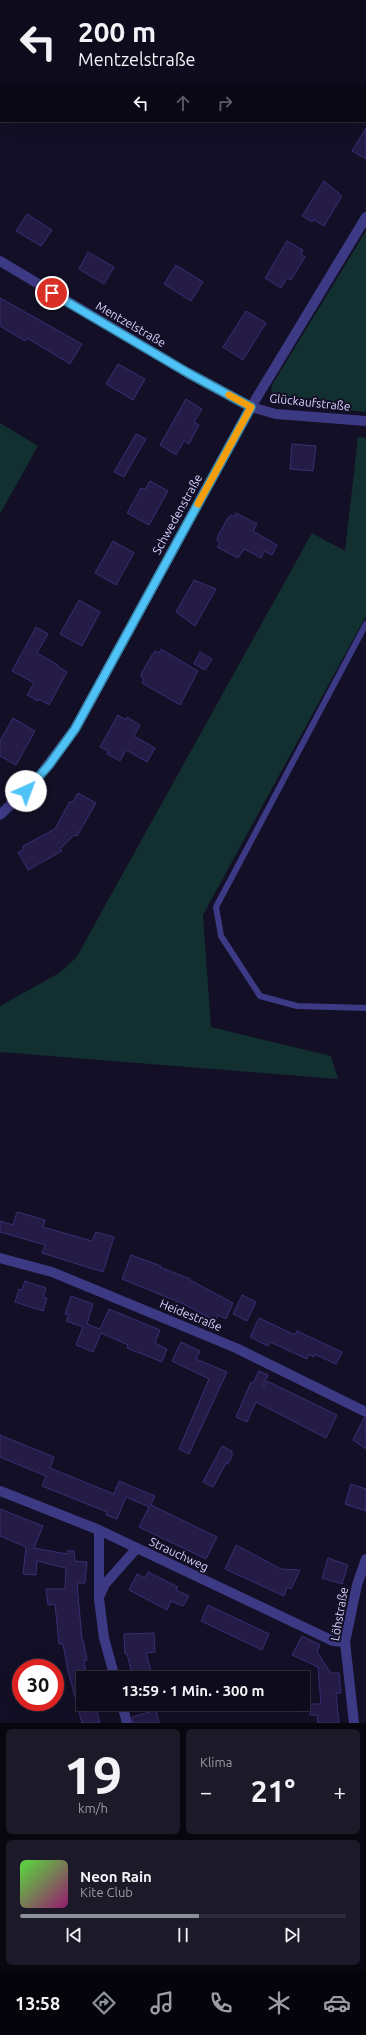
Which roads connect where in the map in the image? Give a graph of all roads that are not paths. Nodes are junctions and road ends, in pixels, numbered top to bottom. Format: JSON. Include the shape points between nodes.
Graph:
{"nodes":[{"id":1,"x":366,"y":217,"type":"edge"},
{"id":2,"x":0,"y":261,"type":"edge"},
{"id":3,"x":251,"y":407,"type":"junction"},
{"id":4,"x":366,"y":421,"type":"edge"},
{"id":5,"x":366,"y":624,"type":"edge"},
{"id":6,"x":0,"y":815,"type":"edge"},
{"id":7,"x":366,"y":1008,"type":"edge"},
{"id":8,"x":0,"y":1258,"type":"edge"},
{"id":9,"x":366,"y":1412,"type":"edge"},
{"id":10,"x":0,"y":1491,"type":"edge"},
{"id":11,"x":99,"y":1530,"type":"junction"},
{"id":12,"x":137,"y":1548,"type":"junction"},
{"id":13,"x":366,"y":1560,"type":"edge"},
{"id":14,"x":99,"y":1599,"type":"junction"},
{"id":15,"x":345,"y":1642,"type":"junction"},
{"id":16,"x":113,"y":1671,"type":"edge"},
{"id":17,"x":124,"y":1711,"type":"edge"},
{"id":18,"x":127,"y":1723,"type":"edge"},
{"id":19,"x":354,"y":1723,"type":"edge"}],
"edges":[{"from":1,"to":3,"type":"street","name":"Schwedenstraße"},
{"from":2,"to":3,"type":"street","name":"Mentzelstraße","via":[[188,373]]},
{"from":3,"to":4,"type":"street","name":"Glückaufstraße","via":[[276,414]]},
{"from":3,"to":6,"type":"street","name":"Schwedenstraße","via":[[75,729],[38,778]]},
{"from":5,"to":7,"type":"lane","via":[[216,907],[221,936],[260,996],[297,1006]]},
{"from":8,"to":9,"type":"street","name":"Heidestraße","via":[[52,1272],[228,1345]]},
{"from":10,"to":11,"type":"street","name":"Strauchweg"},
{"from":11,"to":12,"type":"street","name":"Strauchweg"},
{"from":11,"to":14,"type":"street"},
{"from":12,"to":14,"type":"street","via":[[105,1584]]},
{"from":12,"to":15,"type":"street","name":"Strauchweg","via":[[333,1641]]},
{"from":13,"to":15,"type":"street","name":"Löhstraße"},
{"from":14,"to":16,"type":"street","via":[[104,1638]]},
{"from":15,"to":19,"type":"street","name":"Löhstraße"},
{"from":17,"to":18,"type":"street"}]}
